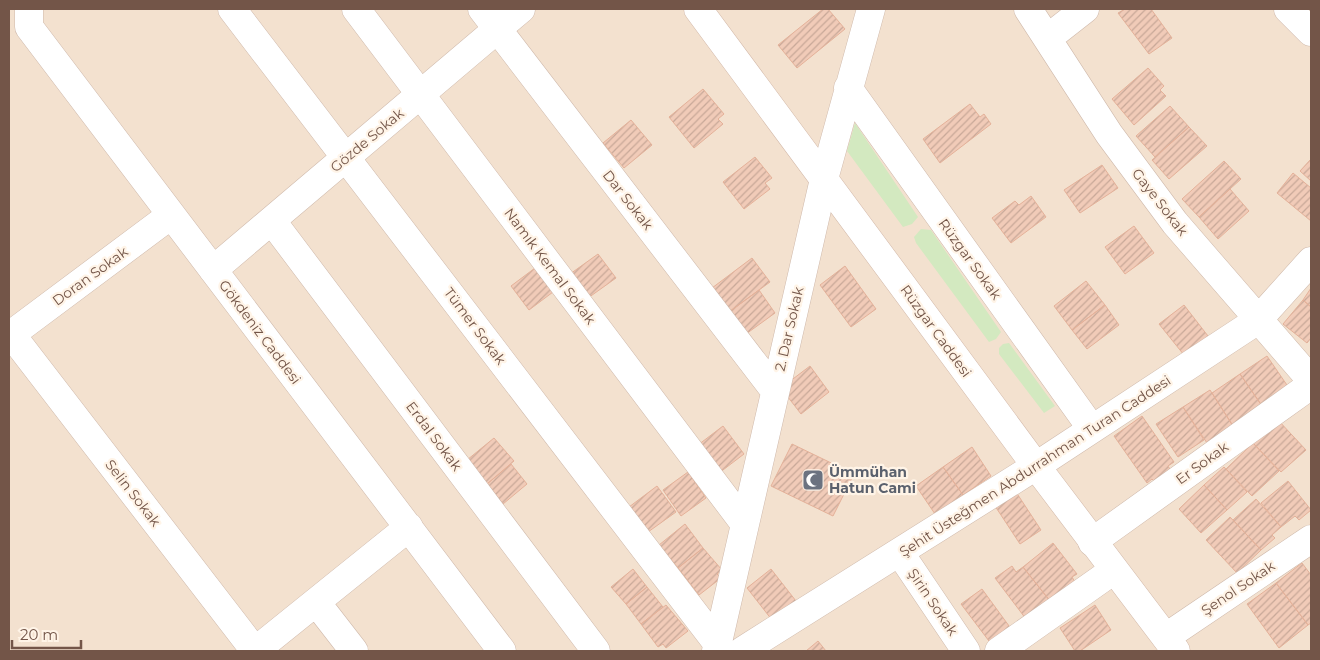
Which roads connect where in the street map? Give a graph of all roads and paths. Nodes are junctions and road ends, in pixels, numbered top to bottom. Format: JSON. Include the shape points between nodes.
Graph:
{"nodes":[{"id":1,"x":232,"y":9,"type":"edge"},
{"id":2,"x":356,"y":9,"type":"edge"},
{"id":3,"x":521,"y":9,"type":"edge"},
{"id":4,"x":698,"y":9,"type":"edge"},
{"id":5,"x":1028,"y":9,"type":"edge"},
{"id":6,"x":1085,"y":9,"type":"edge"},
{"id":7,"x":1288,"y":9,"type":"edge"},
{"id":8,"x":24,"y":15,"type":"edge"},
{"id":9,"x":862,"y":15,"type":"edge"},
{"id":10,"x":489,"y":19,"type":"edge"},
{"id":11,"x":1311,"y":32,"type":"edge"},
{"id":12,"x":1048,"y":38,"type":"junction"},
{"id":13,"x":848,"y":88,"type":"junction"},
{"id":14,"x":421,"y":94,"type":"junction"},
{"id":15,"x":346,"y":158,"type":"junction"},
{"id":16,"x":824,"y":179,"type":"junction"},
{"id":17,"x":171,"y":216,"type":"junction"},
{"id":18,"x":272,"y":221,"type":"junction"},
{"id":19,"x":1311,"y":261,"type":"edge"},
{"id":20,"x":213,"y":270,"type":"junction"},
{"id":21,"x":1258,"y":320,"type":"junction"},
{"id":22,"x":10,"y":335,"type":"edge"},
{"id":23,"x":1311,"y":380,"type":"edge"},
{"id":24,"x":1311,"y":385,"type":"edge"},
{"id":25,"x":775,"y":391,"type":"junction"},
{"id":26,"x":1092,"y":429,"type":"junction"},
{"id":27,"x":1036,"y":466,"type":"junction"},
{"id":28,"x":744,"y":523,"type":"junction"},
{"id":29,"x":409,"y":527,"type":"junction"},
{"id":30,"x":1311,"y":539,"type":"edge"},
{"id":31,"x":1092,"y":542,"type":"junction"},
{"id":32,"x":900,"y":553,"type":"junction"},
{"id":33,"x":1114,"y":570,"type":"junction"},
{"id":34,"x":316,"y":602,"type":"junction"},
{"id":35,"x":1171,"y":644,"type":"edge"},
{"id":36,"x":725,"y":649,"type":"edge"},
{"id":37,"x":255,"y":651,"type":"edge"},
{"id":38,"x":354,"y":651,"type":"edge"},
{"id":39,"x":502,"y":651,"type":"edge"},
{"id":40,"x":596,"y":651,"type":"edge"},
{"id":41,"x":966,"y":651,"type":"edge"},
{"id":42,"x":999,"y":651,"type":"edge"}],
"edges":[{"from":1,"to":15,"type":"street","name":"Tümer Sokak"},
{"from":2,"to":14,"type":"street","name":"Namık Kemal Sokak"},
{"from":3,"to":10,"type":"street","name":"Gözde Sokak"},
{"from":4,"to":16,"type":"street","name":"Rüzgar Caddesi"},
{"from":5,"to":12,"type":"street","name":"Gaye Sokak"},
{"from":6,"to":12,"type":"street"},
{"from":7,"to":11,"type":"street"},
{"from":8,"to":17,"type":"street","name":"Gökdeniz Caddesi"},
{"from":9,"to":13,"type":"street","name":"2. Dar Sokak"},
{"from":10,"to":14,"type":"street","name":"Gözde Sokak"},
{"from":10,"to":25,"type":"street","name":"Dar Sokak"},
{"from":12,"to":21,"type":"street","name":"Gaye Sokak","via":[[1109,134],[1175,223]]},
{"from":13,"to":16,"type":"street","name":"2. Dar Sokak"},
{"from":13,"to":26,"type":"street","name":"Rüzgar Sokak"},
{"from":14,"to":15,"type":"street","name":"Gözde Sokak"},
{"from":14,"to":28,"type":"street","name":"Namık Kemal Sokak"},
{"from":15,"to":18,"type":"street","name":"Gözde Sokak"},
{"from":15,"to":36,"type":"street","name":"Tümer Sokak"},
{"from":16,"to":25,"type":"street","name":"2. Dar Sokak"},
{"from":16,"to":27,"type":"street","name":"Rüzgar Caddesi"},
{"from":17,"to":20,"type":"street","name":"Gökdeniz Caddesi"},
{"from":17,"to":22,"type":"street","name":"Doran Sokak"},
{"from":18,"to":20,"type":"street","name":"Gözde Sokak"},
{"from":18,"to":40,"type":"street","name":"Erdal Sokak"},
{"from":19,"to":21,"type":"street","name":"Şehit Üsteğmen Abdurrahman Turan Caddesi"},
{"from":20,"to":29,"type":"street","name":"Gökdeniz Caddesi"},
{"from":21,"to":23,"type":"street","name":"Gaye Sokak"},
{"from":21,"to":26,"type":"street","name":"Şehit Üsteğmen Abdurrahman Turan Caddesi"},
{"from":22,"to":37,"type":"street","name":"Selin Sokak"},
{"from":24,"to":31,"type":"street","name":"Er Sokak"},
{"from":25,"to":28,"type":"street","name":"2. Dar Sokak"},
{"from":26,"to":27,"type":"street","name":"Şehit Üsteğmen Abdurrahman Turan Caddesi"},
{"from":27,"to":31,"type":"street","name":"Rüzgar Caddesi"},
{"from":27,"to":32,"type":"street","name":"Şehit Üsteğmen Abdurrahman Turan Caddesi"},
{"from":28,"to":36,"type":"street","name":"2. Dar Sokak"},
{"from":29,"to":34,"type":"street"},
{"from":29,"to":39,"type":"street","name":"Gökdeniz Caddesi"},
{"from":30,"to":35,"type":"street","name":"Şenol Sokak"},
{"from":31,"to":33,"type":"street","name":"Rüzgar Caddesi"},
{"from":32,"to":36,"type":"street","name":"Şehit Üsteğmen Abdurrahman Turan Caddesi"},
{"from":32,"to":41,"type":"street","name":"Şirin Sokak"},
{"from":33,"to":35,"type":"street","name":"Rüzgar Caddesi"},
{"from":33,"to":42,"type":"street"},
{"from":34,"to":37,"type":"street"},
{"from":34,"to":38,"type":"street"}]}
